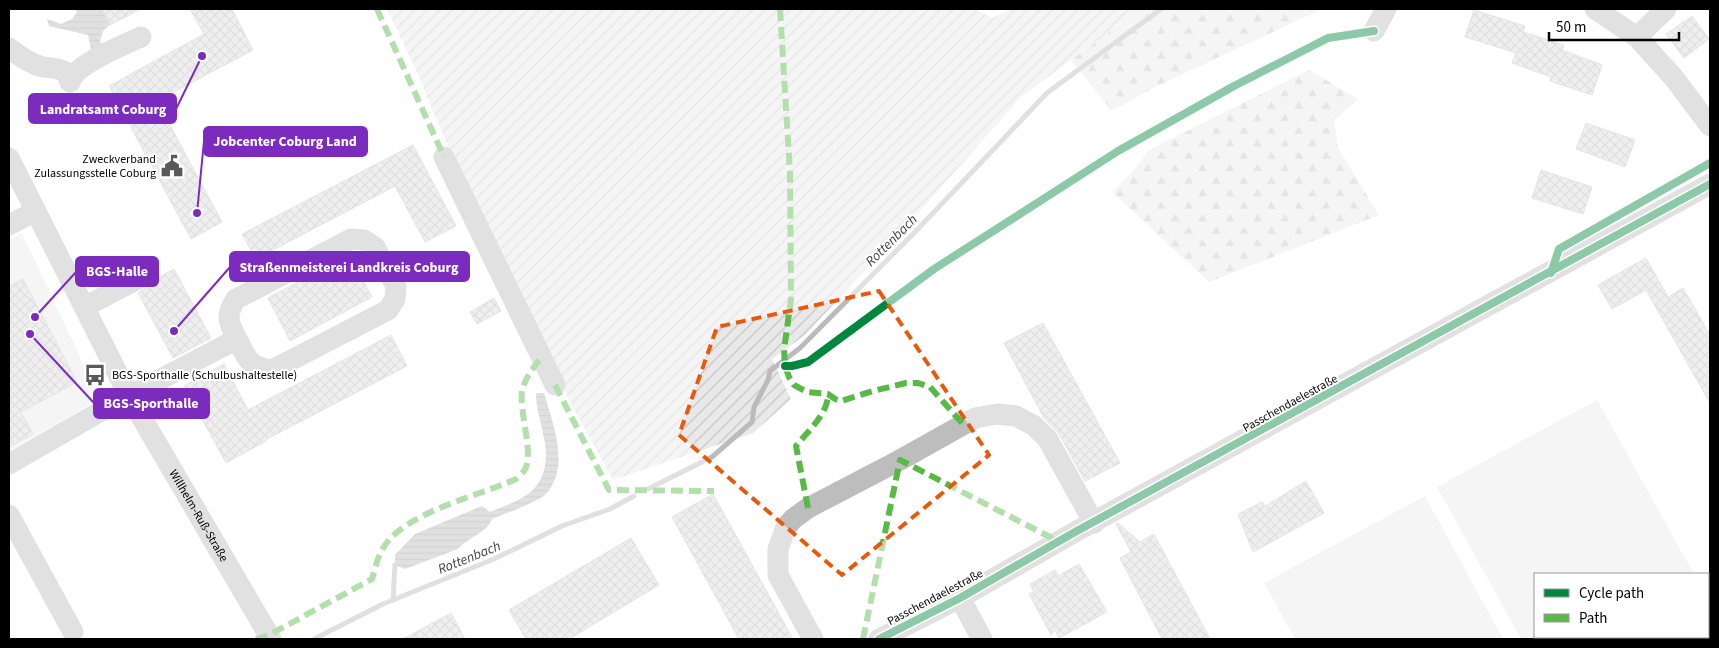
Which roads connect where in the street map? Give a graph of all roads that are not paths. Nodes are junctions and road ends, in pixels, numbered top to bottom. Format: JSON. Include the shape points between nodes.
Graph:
{"nodes":[{"id":1,"x":1386,"y":9,"type":"edge"},
{"id":2,"x":1595,"y":9,"type":"edge"},
{"id":3,"x":1666,"y":9,"type":"edge"},
{"id":4,"x":1374,"y":31,"type":"dead end"},
{"id":5,"x":140,"y":37,"type":"dead end"},
{"id":6,"x":1637,"y":37,"type":"junction"},
{"id":7,"x":9,"y":48,"type":"edge"},
{"id":8,"x":1710,"y":126,"type":"edge"},
{"id":9,"x":444,"y":157,"type":"dead end"},
{"id":10,"x":9,"y":158,"type":"edge"},
{"id":11,"x":1710,"y":184,"type":"edge"},
{"id":12,"x":36,"y":211,"type":"junction"},
{"id":13,"x":9,"y":225,"type":"edge"},
{"id":14,"x":138,"y":279,"type":"dead end"},
{"id":15,"x":84,"y":307,"type":"junction"},
{"id":16,"x":237,"y":339,"type":"junction"},
{"id":17,"x":555,"y":385,"type":"dead end"},
{"id":18,"x":129,"y":396,"type":"junction"},
{"id":19,"x":9,"y":464,"type":"edge"},
{"id":20,"x":9,"y":515,"type":"edge"},
{"id":21,"x":1094,"y":523,"type":"junction"},
{"id":22,"x":960,"y":598,"type":"junction"},
{"id":23,"x":73,"y":632,"type":"dead end"},
{"id":24,"x":270,"y":637,"type":"edge"},
{"id":25,"x":813,"y":639,"type":"edge"},
{"id":26,"x":879,"y":639,"type":"edge"},
{"id":27,"x":982,"y":639,"type":"edge"}],
"edges":[{"from":1,"to":4,"type":"street"},
{"from":2,"to":6,"type":"street"},
{"from":3,"to":6,"type":"street"},
{"from":5,"to":7,"type":"street","via":[[82,67],[70,82],[66,72],[20,57]]},
{"from":6,"to":8,"type":"street","via":[[1674,78]]},
{"from":9,"to":17,"type":"street"},
{"from":10,"to":12,"type":"street","name":"Willhelm-Ruß-Straße"},
{"from":11,"to":21,"type":"street","name":"Passchendaelestraße"},
{"from":12,"to":13,"type":"street"},
{"from":12,"to":15,"type":"street","name":"Willhelm-Ruß-Straße"},
{"from":14,"to":15,"type":"street"},
{"from":15,"to":18,"type":"street","name":"Willhelm-Ruß-Straße"},
{"from":16,"to":16,"type":"street","via":[[248,361],[259,368],[272,370],[388,310],[395,299],[396,286],[375,247],[364,240],[351,239],[236,299],[229,310],[229,323]]},
{"from":16,"to":18,"type":"street"},
{"from":18,"to":19,"type":"street"},
{"from":18,"to":24,"type":"street","name":"Willhelm-Ruß-Straße"},
{"from":20,"to":23,"type":"street"},
{"from":21,"to":22,"type":"street","name":"Passchendaelestraße"},
{"from":21,"to":25,"type":"street","via":[[1047,438],[1033,425],[1016,416],[997,414],[975,418],[808,508],[786,527],[778,549],[778,575]]},
{"from":22,"to":26,"type":"street","name":"Passchendaelestraße"},
{"from":22,"to":27,"type":"street"}]}
